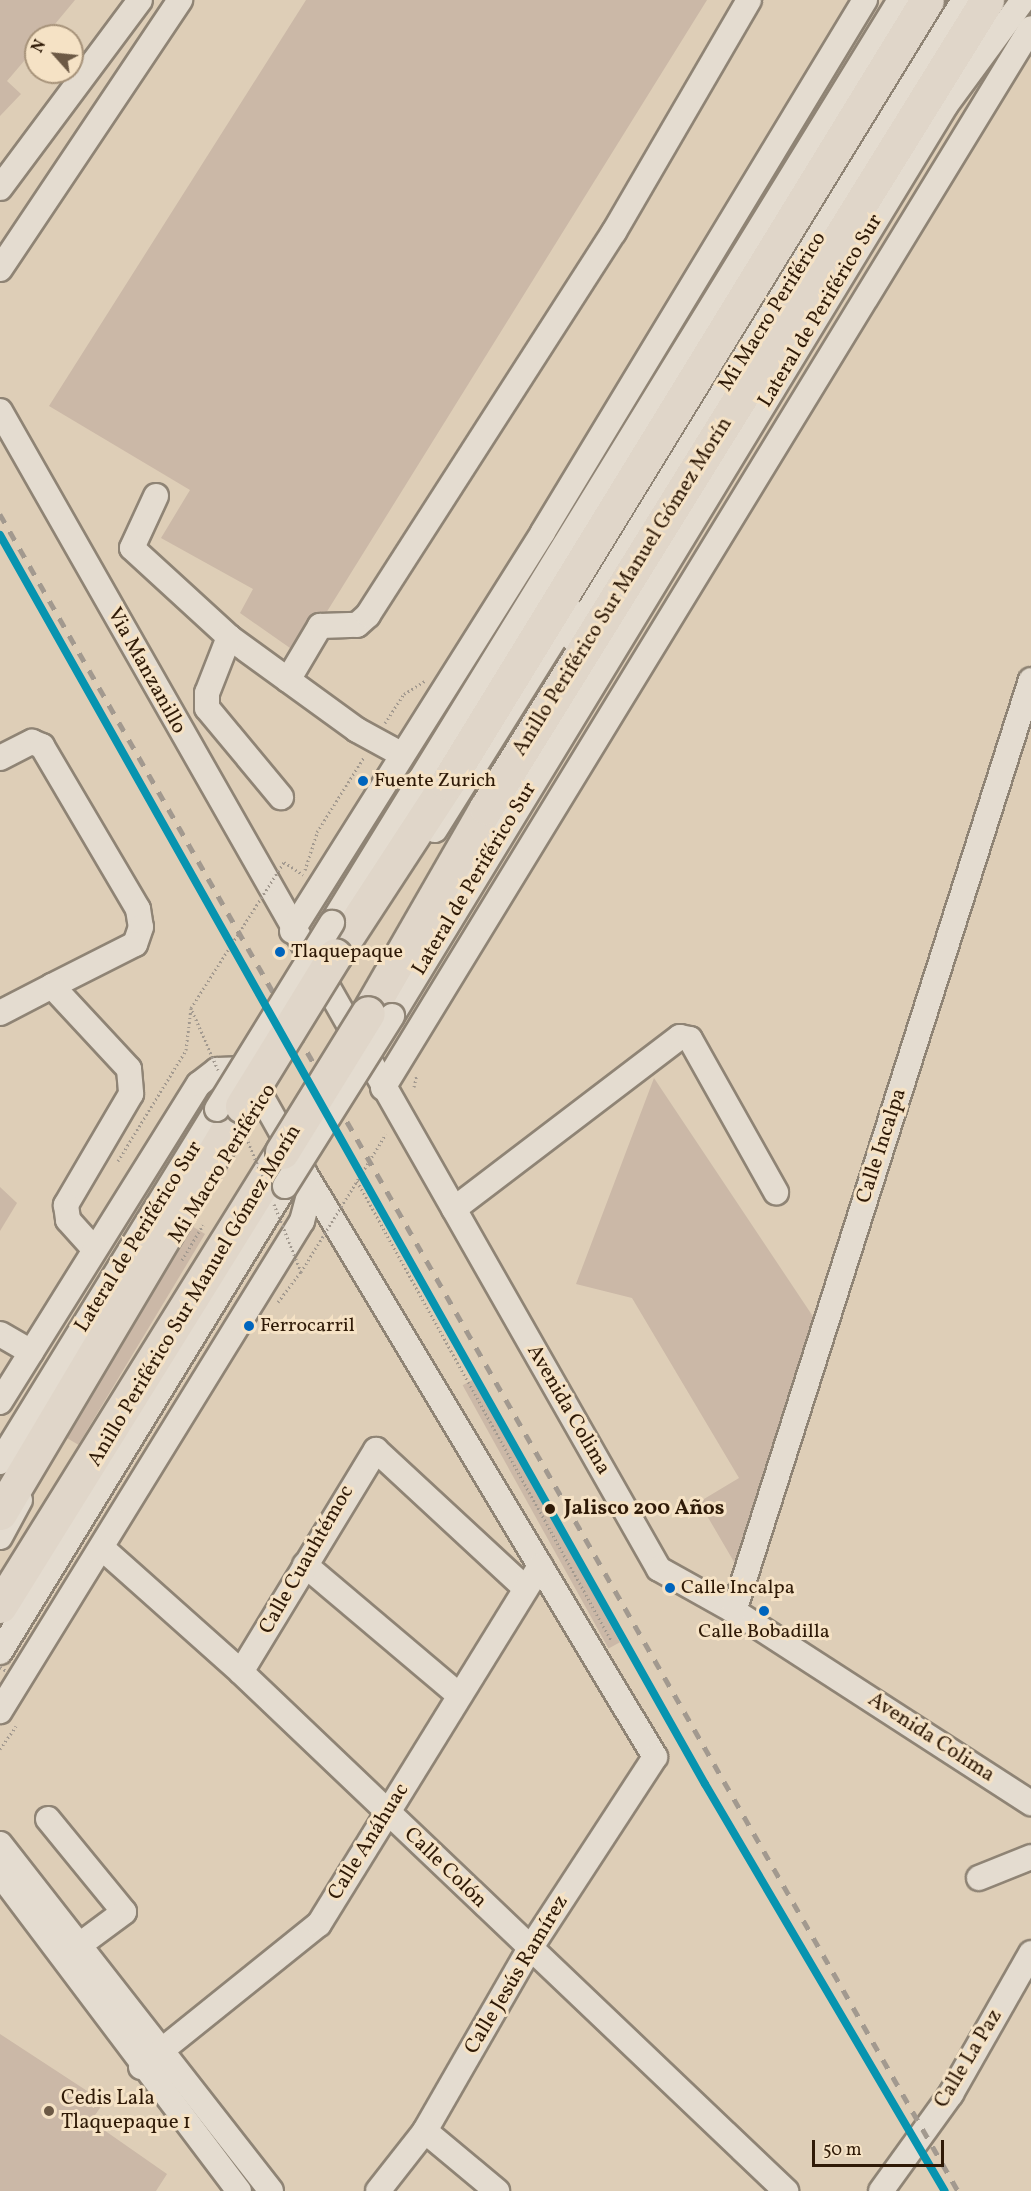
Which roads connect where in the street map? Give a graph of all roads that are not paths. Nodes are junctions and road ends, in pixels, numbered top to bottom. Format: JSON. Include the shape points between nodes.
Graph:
{"nodes":[{"id":1,"x":140,"y":0,"type":"edge"},
{"id":2,"x":180,"y":0,"type":"edge"},
{"id":3,"x":749,"y":0,"type":"edge"},
{"id":4,"x":865,"y":0,"type":"edge"},
{"id":5,"x":900,"y":0,"type":"edge"},
{"id":6,"x":927,"y":0,"type":"edge"},
{"id":7,"x":947,"y":0,"type":"edge"},
{"id":8,"x":964,"y":0,"type":"edge"},
{"id":9,"x":987,"y":0,"type":"edge"},
{"id":10,"x":997,"y":0,"type":"edge"},
{"id":11,"x":1023,"y":0,"type":"edge"},
{"id":12,"x":1031,"y":28,"type":"edge"},
{"id":13,"x":946,"y":105,"type":"junction"},
{"id":14,"x":0,"y":188,"type":"edge"},
{"id":15,"x":0,"y":269,"type":"edge"},
{"id":16,"x":0,"y":411,"type":"edge"},
{"id":17,"x":156,"y":496,"type":"dead end"},
{"id":18,"x":229,"y":637,"type":"junction"},
{"id":19,"x":288,"y":680,"type":"junction"},
{"id":20,"x":1031,"y":680,"type":"edge"},
{"id":21,"x":401,"y":754,"type":"junction"},
{"id":22,"x":0,"y":758,"type":"edge"},
{"id":23,"x":281,"y":796,"type":"dead end"},
{"id":24,"x":292,"y":931,"type":"junction"},
{"id":25,"x":339,"y":961,"type":"junction"},
{"id":26,"x":52,"y":986,"type":"junction"},
{"id":27,"x":373,"y":1010,"type":"junction"},
{"id":28,"x":0,"y":1013,"type":"edge"},
{"id":29,"x":383,"y":1088,"type":"junction"},
{"id":30,"x":238,"y":1114,"type":"junction"},
{"id":31,"x":280,"y":1172,"type":"junction"},
{"id":32,"x":776,"y":1192,"type":"dead end"},
{"id":33,"x":454,"y":1209,"type":"junction"},
{"id":34,"x":94,"y":1249,"type":"junction"},
{"id":35,"x":0,"y":1334,"type":"edge"},
{"id":36,"x":31,"y":1352,"type":"junction"},
{"id":37,"x":0,"y":1402,"type":"edge"},
{"id":38,"x":0,"y":1462,"type":"edge"},
{"id":39,"x":0,"y":1513,"type":"edge"},
{"id":40,"x":0,"y":1538,"type":"edge"},
{"id":41,"x":102,"y":1548,"type":"junction"},
{"id":42,"x":305,"y":1565,"type":"junction"},
{"id":43,"x":540,"y":1566,"type":"junction"},
{"id":44,"x":0,"y":1576,"type":"edge"},
{"id":45,"x":524,"y":1587,"type":"junction"},
{"id":46,"x":0,"y":1606,"type":"edge"},
{"id":47,"x":734,"y":1611,"type":"junction"},
{"id":48,"x":4,"y":1662,"type":"edge"},
{"id":49,"x":241,"y":1672,"type":"junction"},
{"id":50,"x":459,"y":1695,"type":"junction"},
{"id":51,"x":0,"y":1711,"type":"edge"},
{"id":52,"x":1031,"y":1803,"type":"edge"},
{"id":53,"x":388,"y":1812,"type":"junction"},
{"id":54,"x":48,"y":1819,"type":"dead end"},
{"id":55,"x":0,"y":1844,"type":"edge"},
{"id":56,"x":1031,"y":1857,"type":"edge"},
{"id":57,"x":0,"y":1874,"type":"edge"},
{"id":58,"x":979,"y":1878,"type":"dead end"},
{"id":59,"x":529,"y":1950,"type":"junction"},
{"id":60,"x":70,"y":1952,"type":"junction"},
{"id":61,"x":1031,"y":1953,"type":"edge"},
{"id":62,"x":160,"y":2052,"type":"junction"},
{"id":63,"x":141,"y":2067,"type":"junction"},
{"id":64,"x":425,"y":2131,"type":"junction"},
{"id":65,"x":236,"y":2147,"type":"junction"},
{"id":66,"x":216,"y":2162,"type":"junction"},
{"id":67,"x":239,"y":2191,"type":"edge"},
{"id":68,"x":271,"y":2191,"type":"edge"},
{"id":69,"x":378,"y":2191,"type":"edge"},
{"id":70,"x":497,"y":2191,"type":"edge"},
{"id":71,"x":786,"y":2191,"type":"edge"},
{"id":72,"x":881,"y":2191,"type":"edge"}],
"edges":[{"from":1,"to":14,"type":"street"},
{"from":2,"to":15,"type":"street"},
{"from":3,"to":19,"type":"street","via":[[614,232],[368,615],[357,625],[320,626]]},
{"from":4,"to":21,"type":"street","via":[[543,532]]},
{"from":5,"to":30,"type":"street","name":"Lateral de Periférico Sur","bridge":true,"via":[[332,923]]},
{"from":6,"to":25,"type":"highway"},
{"from":7,"to":25,"type":"street","name":"Mi Macro Periférico","via":[[461,792]]},
{"from":8,"to":27,"type":"street","name":"Mi Macro Periférico","via":[[472,801]]},
{"from":9,"to":27,"type":"highway","name":"Anillo Periférico Sur Manuel Gómez Morín","via":[[486,808]]},
{"from":10,"to":13,"type":"highway"},
{"from":11,"to":13,"type":"street","name":"Lateral de Periférico Sur"},
{"from":12,"to":29,"type":"street"},
{"from":13,"to":27,"type":"street","name":"Lateral de Periférico Sur"},
{"from":16,"to":24,"type":"street","name":"Via Manzanillo"},
{"from":17,"to":18,"type":"street","via":[[132,548]]},
{"from":18,"to":19,"type":"street"},
{"from":18,"to":23,"type":"street","via":[[207,693],[207,708]]},
{"from":19,"to":21,"type":"street","via":[[374,740]]},
{"from":20,"to":47,"type":"street","name":"Calle Incalpa"},
{"from":21,"to":24,"type":"street"},
{"from":22,"to":26,"type":"street","via":[[32,742],[42,746],[138,909],[141,927],[135,944]]},
{"from":24,"to":29,"type":"street","name":"Via Manzanillo"},
{"from":25,"to":30,"type":"highway","bridge":true},
{"from":26,"to":28,"type":"street"},
{"from":26,"to":34,"type":"street","via":[[129,1069],[131,1094],[66,1205],[68,1220]]},
{"from":27,"to":31,"type":"highway","name":"Anillo Periférico Sur Manuel Gómez Morín","bridge":true},
{"from":29,"to":33,"type":"street","name":"Avenida Colima"},
{"from":30,"to":38,"type":"street","name":"Lateral de Periférico Sur"},
{"from":30,"to":39,"type":"highway"},
{"from":30,"to":40,"type":"street","name":"Mi Macro Periférico"},
{"from":31,"to":34,"type":"street","via":[[253,1076],[246,1070],[217,1070],[199,1084]]},
{"from":31,"to":41,"type":"street","via":[[309,1195],[302,1221]]},
{"from":31,"to":43,"type":"street"},
{"from":31,"to":44,"type":"street","name":"Mi Macro Periférico"},
{"from":31,"to":46,"type":"highway","name":"Anillo Periférico Sur Manuel Gómez Morín"},
{"from":31,"to":48,"type":"street"},
{"from":32,"to":33,"type":"street","via":[[690,1039],[680,1037]]},
{"from":33,"to":47,"type":"street","name":"Avenida Colima","via":[[659,1569]]},
{"from":34,"to":36,"type":"street"},
{"from":35,"to":36,"type":"street"},
{"from":36,"to":37,"type":"street"},
{"from":41,"to":49,"type":"street","name":"Calle Colón"},
{"from":41,"to":51,"type":"street"},
{"from":42,"to":45,"type":"street","name":"Calle Cuauhtémoc","via":[[376,1450]]},
{"from":42,"to":49,"type":"street","name":"Calle Cuauhtémoc"},
{"from":42,"to":50,"type":"street"},
{"from":43,"to":45,"type":"street","name":"Calle Anáhuac"},
{"from":43,"to":59,"type":"street","name":"Calle Jesús Ramírez","via":[[573,1612],[655,1757]]},
{"from":45,"to":50,"type":"street","name":"Calle Anáhuac"},
{"from":47,"to":52,"type":"street","name":"Avenida Colima"},
{"from":49,"to":53,"type":"street","name":"Calle Colón"},
{"from":50,"to":53,"type":"street","name":"Calle Anáhuac"},
{"from":53,"to":59,"type":"street","name":"Calle Colón"},
{"from":53,"to":62,"type":"street","name":"Calle Anáhuac","via":[[303,1941]]},
{"from":54,"to":60,"type":"street","via":[[124,1912]]},
{"from":55,"to":60,"type":"street"},
{"from":56,"to":58,"type":"street"},
{"from":57,"to":60,"type":"street"},
{"from":59,"to":64,"type":"street","name":"Calle Jesús Ramírez"},
{"from":59,"to":71,"type":"street","name":"Calle Colón"},
{"from":60,"to":62,"type":"street"},
{"from":60,"to":63,"type":"street"},
{"from":61,"to":72,"type":"street","name":"Calle La Paz","via":[[951,2094]]},
{"from":62,"to":63,"type":"street","name":"Calle Anáhuac"},
{"from":62,"to":65,"type":"street"},
{"from":63,"to":66,"type":"street"},
{"from":64,"to":69,"type":"street","name":"Calle Jesús Ramírez"},
{"from":64,"to":70,"type":"street"},
{"from":65,"to":66,"type":"street"},
{"from":65,"to":68,"type":"street"},
{"from":66,"to":67,"type":"street"}]}
